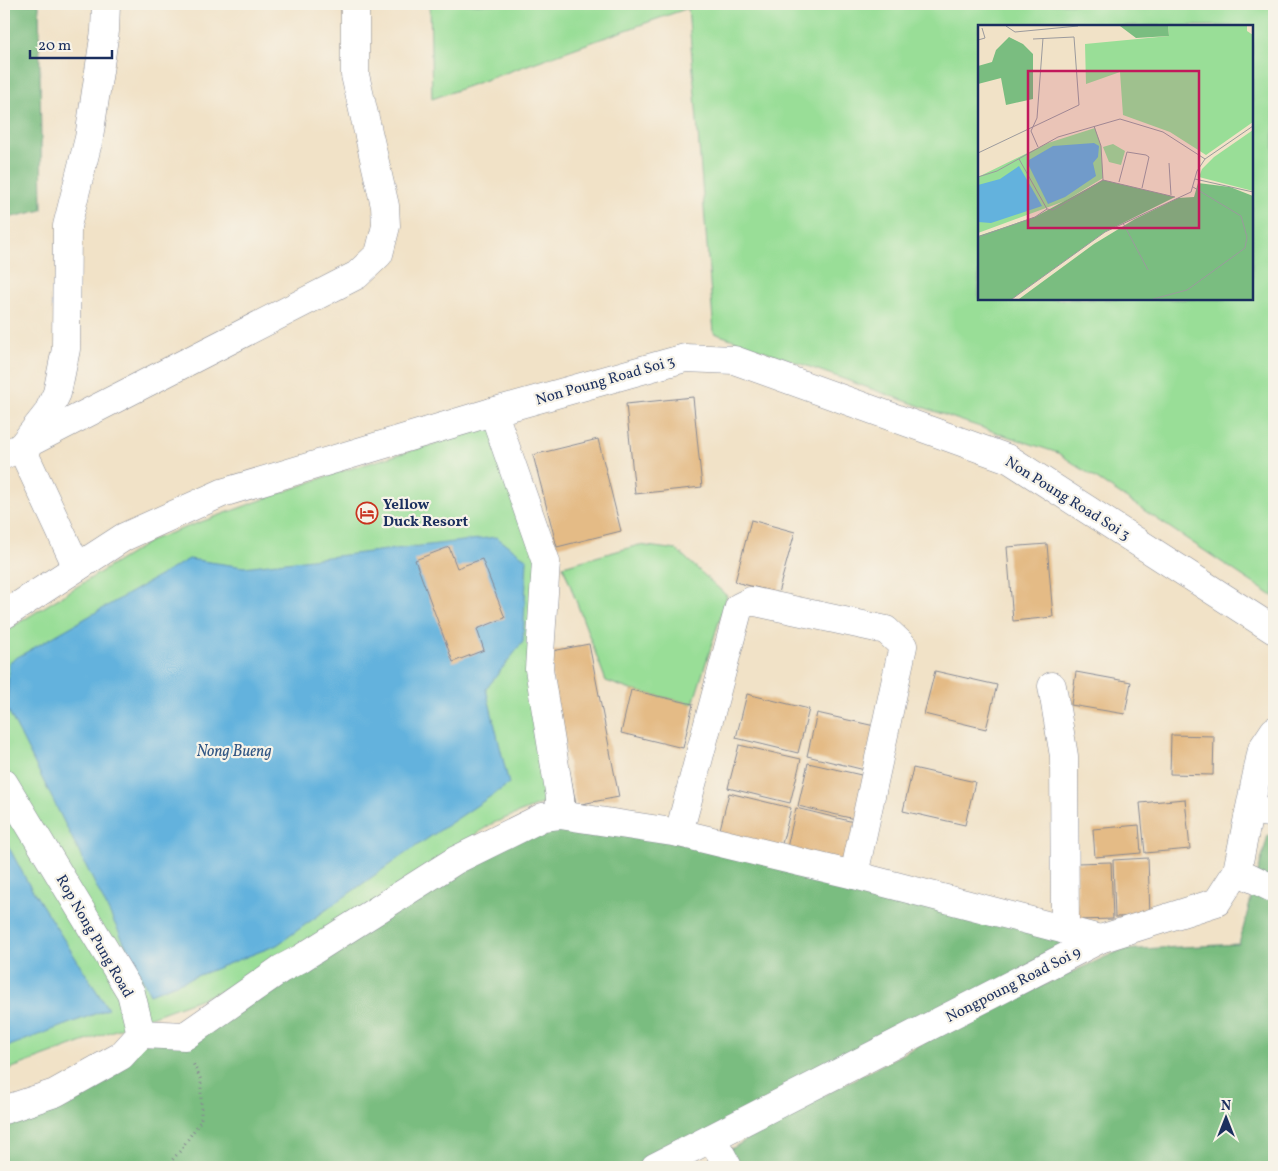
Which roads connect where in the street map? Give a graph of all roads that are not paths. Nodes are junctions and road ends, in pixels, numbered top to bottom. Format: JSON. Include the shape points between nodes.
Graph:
{"nodes":[{"id":1,"x":106,"y":4,"type":"edge"},
{"id":2,"x":355,"y":4,"type":"edge"},
{"id":3,"x":492,"y":412,"type":"junction"},
{"id":4,"x":12,"y":451,"type":"edge"},
{"id":5,"x":77,"y":567,"type":"junction"},
{"id":6,"x":4,"y":615,"type":"edge"},
{"id":7,"x":1274,"y":630,"type":"edge"},
{"id":8,"x":1052,"y":686,"type":"dead end"},
{"id":9,"x":1274,"y":731,"type":"edge"},
{"id":10,"x":4,"y":783,"type":"edge"},
{"id":11,"x":1262,"y":812,"type":"edge"},
{"id":12,"x":560,"y":815,"type":"junction"},
{"id":13,"x":679,"y":834,"type":"junction"},
{"id":14,"x":1237,"y":871,"type":"junction"},
{"id":15,"x":854,"y":875,"type":"junction"},
{"id":16,"x":1274,"y":889,"type":"edge"},
{"id":17,"x":1065,"y":930,"type":"junction"},
{"id":18,"x":1100,"y":939,"type":"junction"},
{"id":19,"x":141,"y":1034,"type":"junction"},
{"id":20,"x":4,"y":1110,"type":"edge"},
{"id":21,"x":712,"y":1138,"type":"junction"},
{"id":22,"x":655,"y":1167,"type":"edge"},
{"id":23,"x":728,"y":1167,"type":"edge"}],
"edges":[{"from":1,"to":4,"type":"street","via":[[105,32],[89,138],[67,226],[66,349],[57,393],[48,414]]},
{"from":2,"to":4,"type":"street","via":[[355,75],[385,206],[386,226],[379,254],[357,275]]},
{"from":3,"to":5,"type":"street","name":"Non Poung Road Soi 3","via":[[222,493],[124,536]]},
{"from":3,"to":7,"type":"street","name":"Non Poung Road Soi 3","via":[[685,358],[734,360],[1009,459]]},
{"from":3,"to":12,"type":"street","via":[[546,562],[539,669],[560,797]]},
{"from":4,"to":5,"type":"street"},
{"from":5,"to":6,"type":"street","name":"Non Poung Road Soi 3"},
{"from":8,"to":17,"type":"street","via":[[1064,756]]},
{"from":9,"to":11,"type":"street","name":"Nongpoung Road Soi 9","via":[[1262,749]]},
{"from":10,"to":19,"type":"street","name":"Rop Nong Pung Road","via":[[131,993]]},
{"from":11,"to":14,"type":"street","name":"Nongpoung Road Soi 9"},
{"from":12,"to":13,"type":"street"},
{"from":12,"to":19,"type":"street","via":[[543,817],[456,860],[281,969],[185,1036]]},
{"from":13,"to":15,"type":"street"},
{"from":13,"to":15,"type":"street","via":[[739,607],[751,601],[886,630],[903,646]]},
{"from":14,"to":16,"type":"street"},
{"from":14,"to":18,"type":"street","name":"Nongpoung Road Soi 9","via":[[1217,902]]},
{"from":15,"to":17,"type":"street"},
{"from":17,"to":18,"type":"street"},
{"from":18,"to":21,"type":"street","name":"Nongpoung Road Soi 9"},
{"from":19,"to":20,"type":"street","via":[[121,1056],[55,1094]]},
{"from":21,"to":22,"type":"street","name":"Nongpoung Road Soi 9"},
{"from":21,"to":23,"type":"street"}]}
